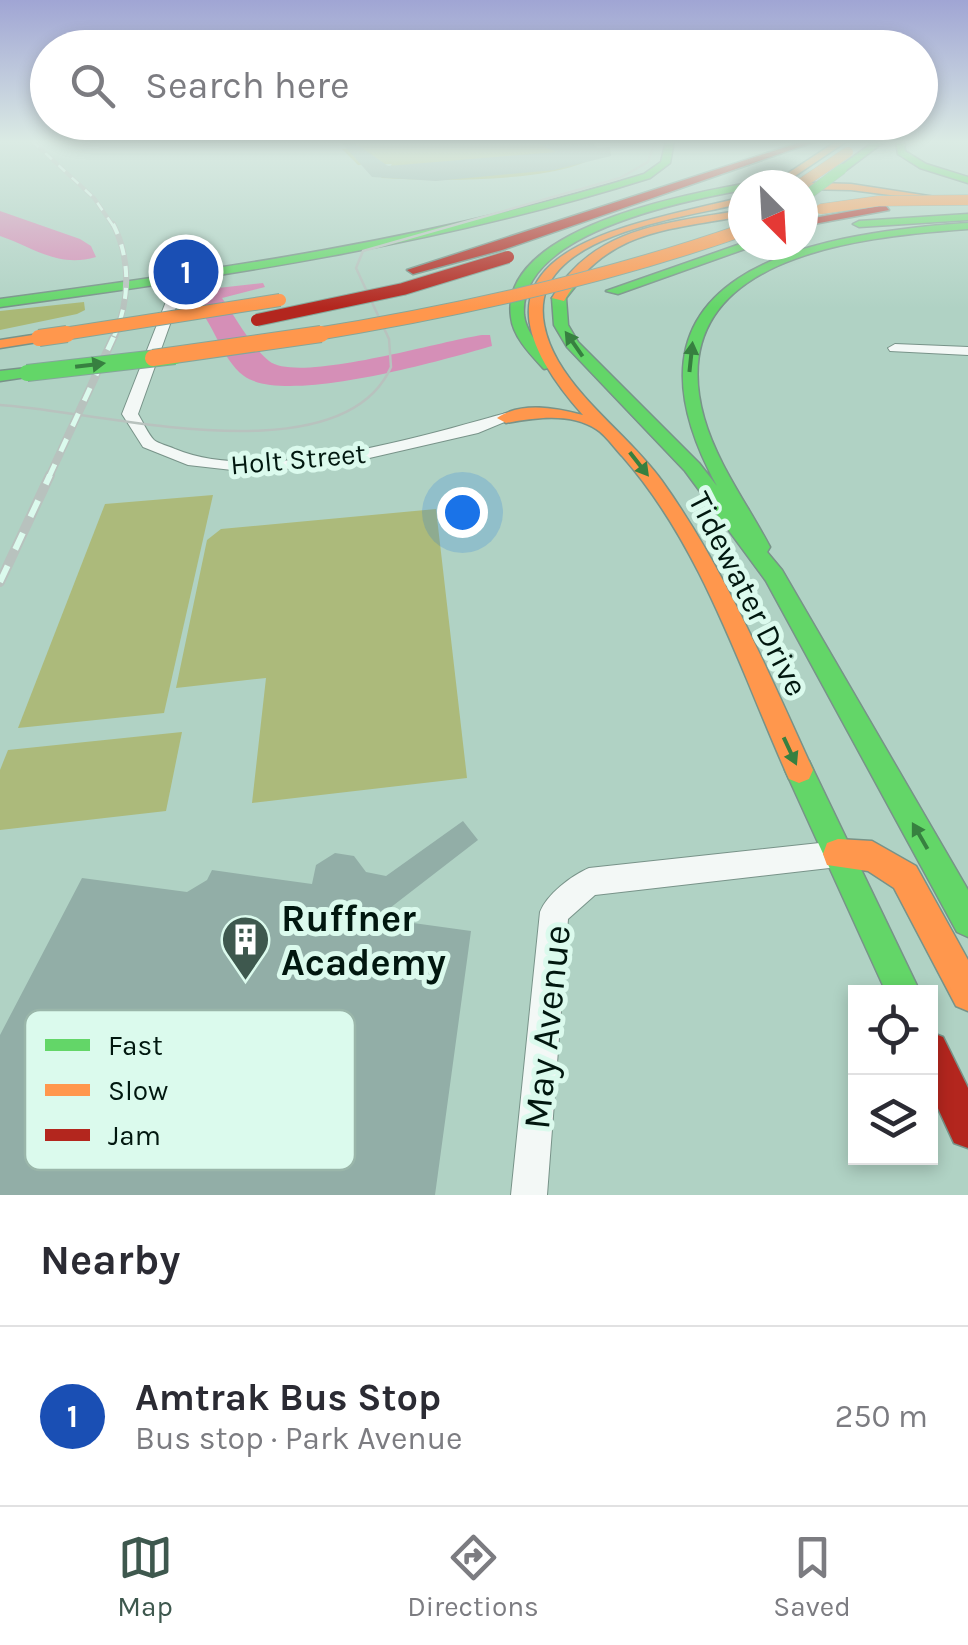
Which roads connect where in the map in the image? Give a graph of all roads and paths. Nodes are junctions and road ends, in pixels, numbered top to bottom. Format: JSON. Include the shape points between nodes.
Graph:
{"nodes":[{"id":1,"x":580,"y":197,"type":"edge"},
{"id":2,"x":623,"y":197,"type":"edge"},
{"id":3,"x":647,"y":197,"type":"edge"},
{"id":4,"x":692,"y":197,"type":"edge"},
{"id":5,"x":939,"y":197,"type":"edge"},
{"id":6,"x":968,"y":200,"type":"edge"},
{"id":7,"x":818,"y":203,"type":"edge"},
{"id":8,"x":728,"y":210,"type":"edge"},
{"id":9,"x":968,"y":217,"type":"edge"},
{"id":10,"x":668,"y":224,"type":"junction"},
{"id":11,"x":626,"y":225,"type":"junction"},
{"id":12,"x":968,"y":226,"type":"edge"},
{"id":13,"x":728,"y":231,"type":"edge"},
{"id":14,"x":818,"y":232,"type":"edge"},
{"id":15,"x":728,"y":234,"type":"edge"},
{"id":16,"x":728,"y":254,"type":"edge"},
{"id":17,"x":728,"y":257,"type":"edge"},
{"id":18,"x":702,"y":264,"type":"junction"},
{"id":19,"x":413,"y":270,"type":"junction"},
{"id":20,"x":175,"y":279,"type":"junction"},
{"id":21,"x":559,"y":298,"type":"junction"},
{"id":22,"x":0,"y":303,"type":"edge"},
{"id":23,"x":0,"y":344,"type":"edge"},
{"id":24,"x":38,"y":344,"type":"junction"},
{"id":25,"x":894,"y":348,"type":"dead end"},
{"id":26,"x":968,"y":351,"type":"edge"},
{"id":27,"x":0,"y":356,"type":"edge"},
{"id":28,"x":153,"y":358,"type":"junction"},
{"id":29,"x":552,"y":370,"type":"junction"},
{"id":30,"x":0,"y":376,"type":"edge"},
{"id":31,"x":506,"y":418,"type":"junction"},
{"id":32,"x":606,"y":426,"type":"junction"},
{"id":33,"x":774,"y":576,"type":"junction"},
{"id":34,"x":838,"y":854,"type":"junction"},
{"id":35,"x":958,"y":887,"type":"edge"},
{"id":36,"x":968,"y":921,"type":"edge"},
{"id":37,"x":901,"y":985,"type":"edge"},
{"id":38,"x":968,"y":994,"type":"edge"},
{"id":39,"x":938,"y":1067,"type":"edge"},
{"id":40,"x":968,"y":1129,"type":"edge"},
{"id":41,"x":529,"y":1195,"type":"edge"}],
"edges":[{"from":1,"to":20,"type":"main road","via":[[379,248]]},
{"from":2,"to":19,"type":"main road"},
{"from":3,"to":19,"type":"main road"},
{"from":4,"to":11,"type":"main road"},
{"from":5,"to":6,"type":"main road"},
{"from":6,"to":7,"type":"main road","bridge":true},
{"from":8,"to":10,"type":"main road"},
{"from":9,"to":14,"type":"main road"},
{"from":10,"to":11,"type":"main road"},
{"from":10,"to":21,"type":"main road","via":[[592,255],[565,278]]},
{"from":11,"to":24,"type":"main road","bridge":true,"via":[[307,311]]},
{"from":11,"to":29,"type":"main road","name":"Tidewater Drive","via":[[584,246],[543,281],[534,315]]},
{"from":33,"to":12,"type":"main road","one_way":true,"via":[[692,401],[689,357],[699,323],[728,287],[787,255],[865,235]]},
{"from":13,"to":21,"type":"main road","via":[[615,254],[581,272]]},
{"from":15,"to":28,"type":"main road","bridge":true,"via":[[646,266],[522,299]]},
{"from":16,"to":18,"type":"main road"},
{"from":17,"to":18,"type":"main road"},
{"from":18,"to":28,"type":"main road","bridge":true,"via":[[613,292],[407,332]]},
{"from":19,"to":24,"type":"main road","bridge":true},
{"from":20,"to":22,"type":"main road"},
{"from":20,"to":31,"type":"street","name":"Holt Street","via":[[174,298],[130,414],[143,438],[170,455],[211,466],[268,464],[427,444]]},
{"from":33,"to":21,"type":"main road","name":"Tidewater Drive","one_way":true,"via":[[692,467],[579,354],[561,325]]},
{"from":23,"to":24,"type":"main road"},
{"from":24,"to":27,"type":"main road"},
{"from":25,"to":26,"type":"street"},
{"from":30,"to":28,"type":"main road","one_way":true,"bridge":true},
{"from":29,"to":31,"type":"main road","via":[[545,392]]},
{"from":29,"to":32,"type":"main road","name":"Tidewater Drive"},
{"from":31,"to":32,"type":"main road","via":[[547,411]]},
{"from":32,"to":34,"type":"main road","name":"Tidewater Drive","one_way":true,"via":[[692,545]]},
{"from":35,"to":33,"type":"main road","name":"Tidewater Drive","one_way":true},
{"from":34,"to":37,"type":"main road","name":"Tidewater Drive"},
{"from":34,"to":38,"type":"main road","via":[[872,856],[905,877]]},
{"from":34,"to":41,"type":"street","name":"May Avenue","via":[[589,882],[554,912]]},
{"from":35,"to":36,"type":"main road","name":"Tidewater Drive"},
{"from":39,"to":40,"type":"main road"}]}
